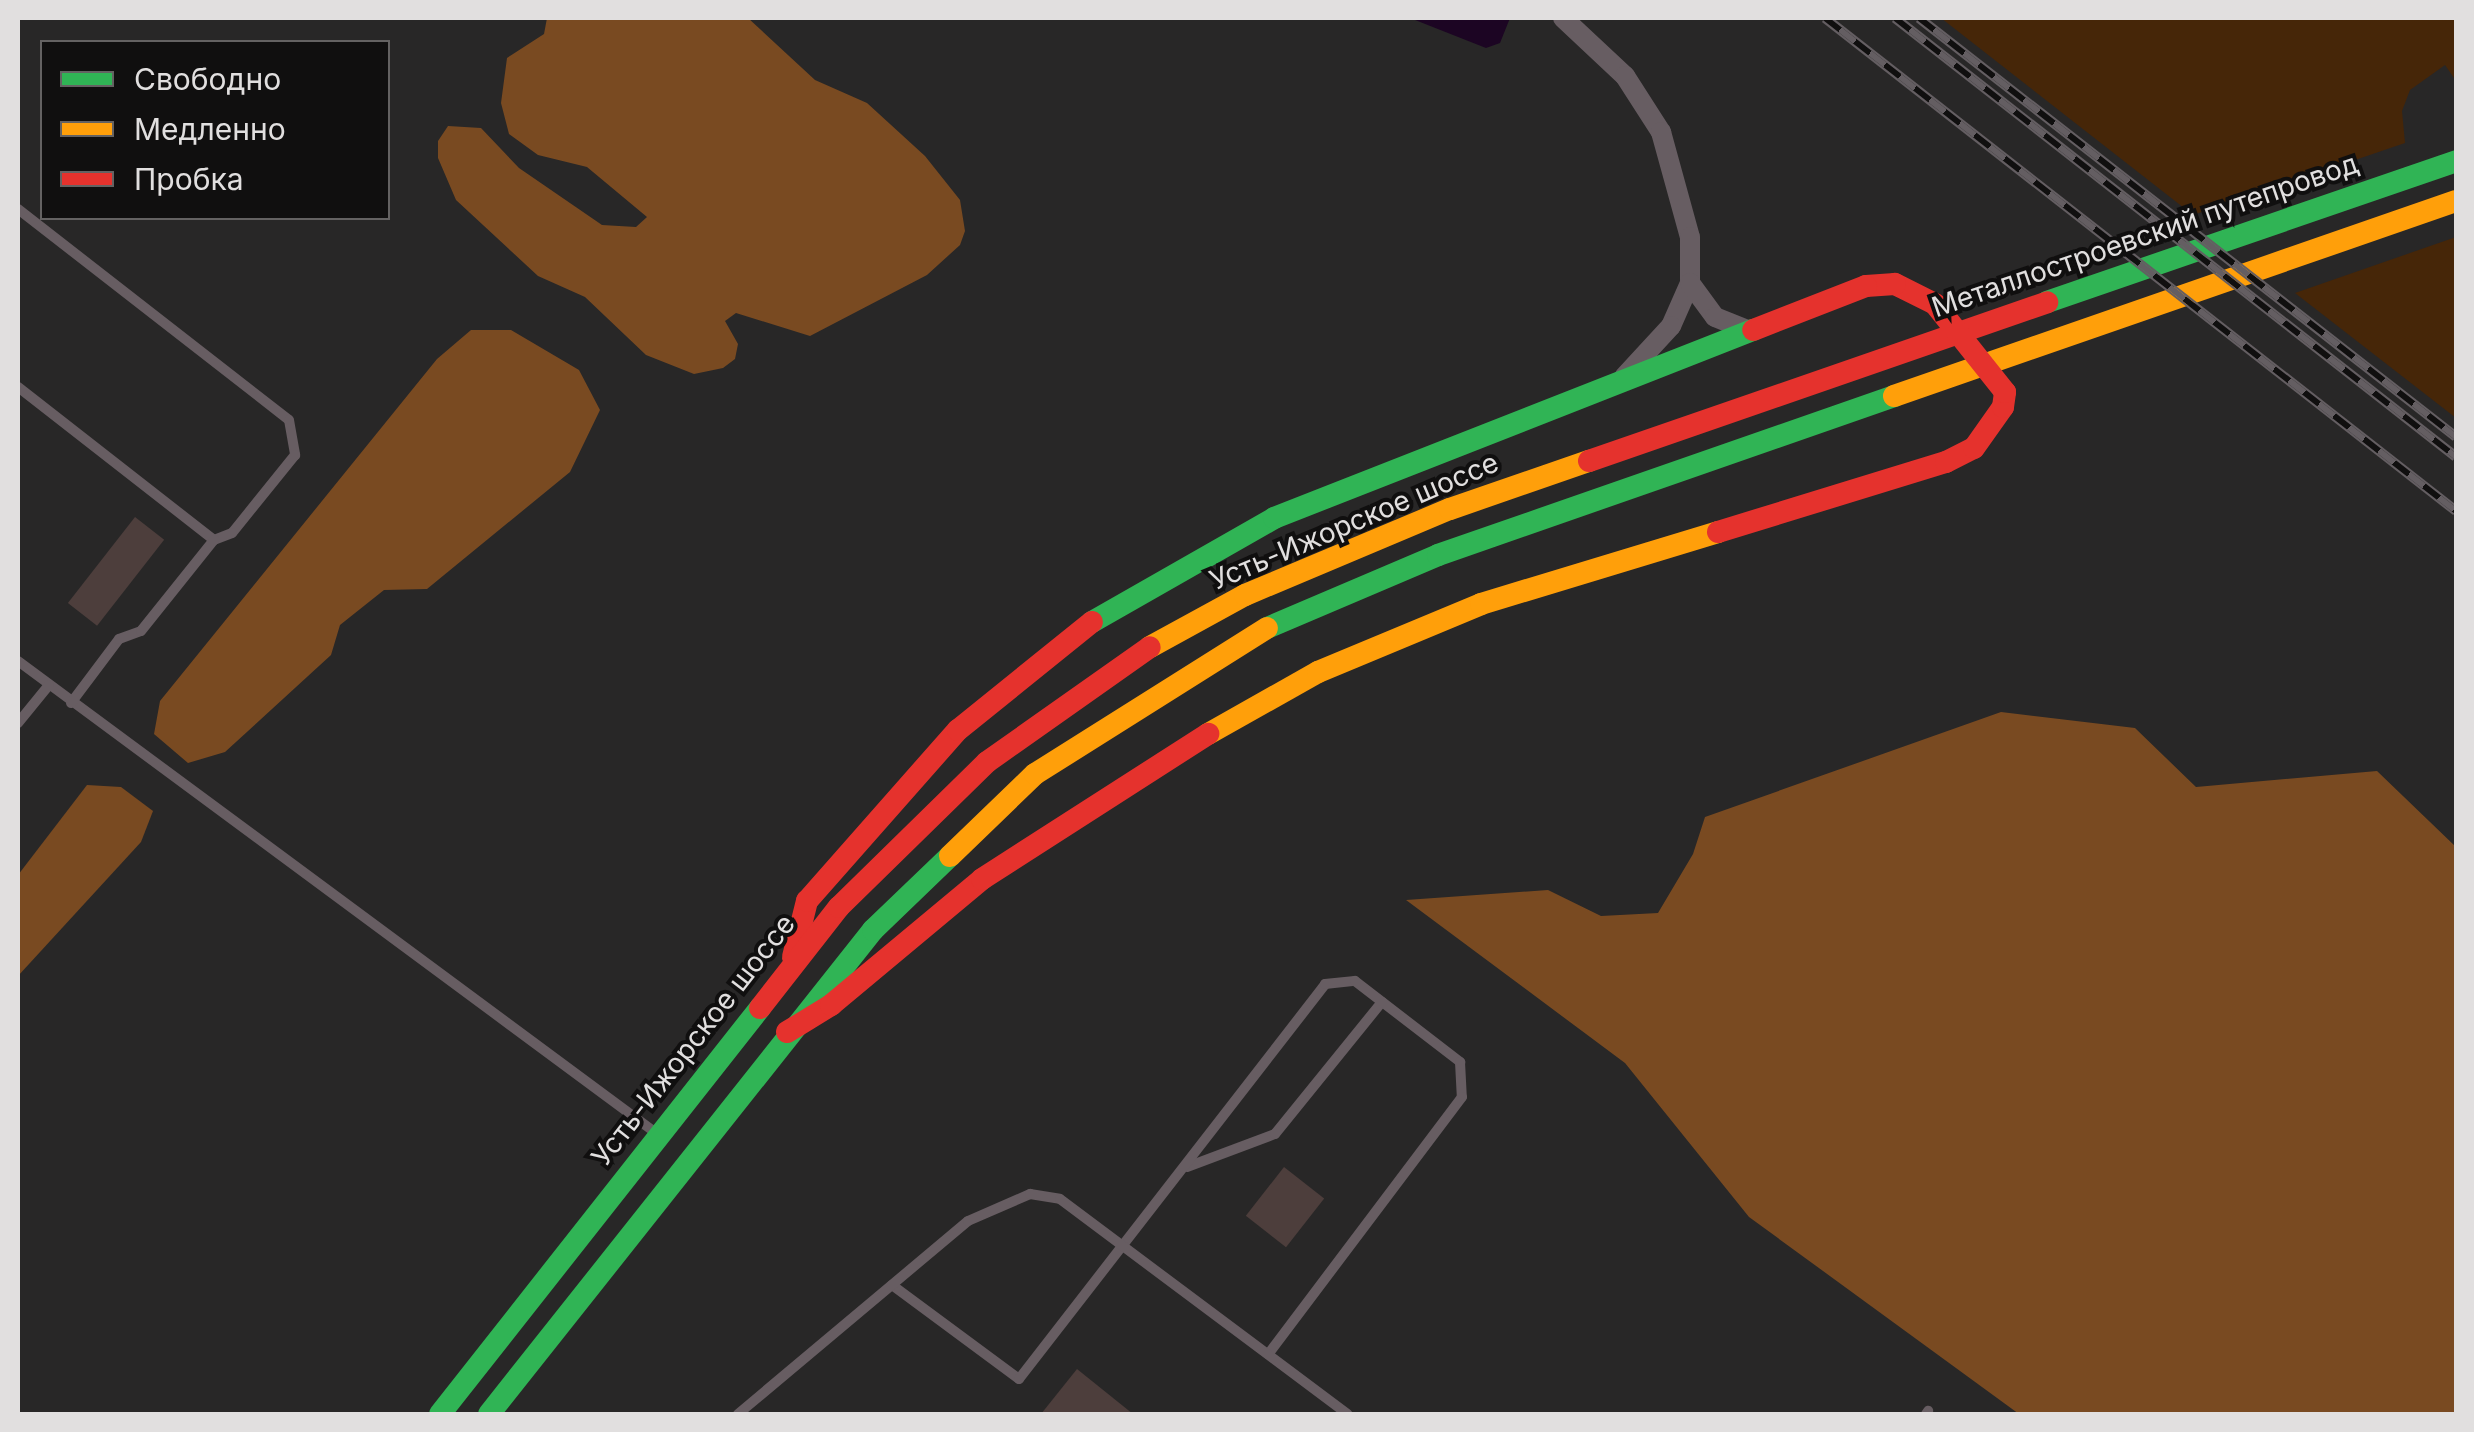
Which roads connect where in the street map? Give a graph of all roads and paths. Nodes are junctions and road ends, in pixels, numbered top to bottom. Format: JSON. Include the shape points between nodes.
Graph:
{"nodes":[{"id":1,"x":1564,"y":18,"type":"edge"},
{"id":2,"x":2456,"y":161,"type":"edge"},
{"id":3,"x":2452,"y":203,"type":"edge"},
{"id":4,"x":18,"y":209,"type":"edge"},
{"id":5,"x":1690,"y":283,"type":"junction"},
{"id":6,"x":1746,"y":330,"type":"junction"},
{"id":7,"x":1900,"y":351,"type":"joint"},
{"id":8,"x":1623,"y":378,"type":"junction"},
{"id":9,"x":18,"y":387,"type":"edge"},
{"id":10,"x":214,"y":540,"type":"junction"},
{"id":11,"x":18,"y":661,"type":"edge"},
{"id":12,"x":49,"y":686,"type":"junction"},
{"id":13,"x":71,"y":703,"type":"junction"},
{"id":14,"x":18,"y":724,"type":"edge"},
{"id":15,"x":793,"y":957,"type":"junction"},
{"id":16,"x":1382,"y":1002,"type":"junction"},
{"id":17,"x":787,"y":1032,"type":"junction"},
{"id":18,"x":657,"y":1133,"type":"junction"},
{"id":19,"x":1187,"y":1167,"type":"junction"},
{"id":20,"x":1126,"y":1248,"type":"junction"},
{"id":21,"x":892,"y":1285,"type":"junction"},
{"id":22,"x":1268,"y":1354,"type":"junction"},
{"id":23,"x":440,"y":1414,"type":"edge"},
{"id":24,"x":489,"y":1414,"type":"edge"},
{"id":25,"x":738,"y":1414,"type":"edge"},
{"id":26,"x":1347,"y":1414,"type":"edge"}],
"edges":[{"from":1,"to":5,"type":"street","via":[[1625,76],[1661,132],[1681,186]]},
{"from":2,"to":7,"type":"street","name":"Металлостроевский путепровод"},
{"from":3,"to":17,"type":"street","via":[[1438,555],[1286,618],[1198,666],[1035,774],[955,844]]},
{"from":4,"to":10,"type":"lane","via":[[290,420],[295,455],[232,534]]},
{"from":5,"to":6,"type":"street","via":[[1715,317]]},
{"from":5,"to":8,"type":"street","via":[[1672,326]]},
{"from":6,"to":8,"type":"street"},
{"from":6,"to":17,"type":"street","via":[[1866,286],[1895,284],[1935,304],[2005,392],[2003,407],[1974,448],[1946,462],[1481,604],[1318,672],[1226,722],[982,879],[832,1005]]},
{"from":7,"to":15,"type":"street","name":"Усть-Ижорское шоссе","via":[[1450,508],[1229,603],[1138,654],[987,762]]},
{"from":8,"to":15,"type":"street","via":[[1274,518],[1106,611],[958,730],[888,803],[807,901]]},
{"from":9,"to":10,"type":"lane"},
{"from":10,"to":13,"type":"lane","via":[[141,631],[119,639]]},
{"from":11,"to":12,"type":"lane"},
{"from":12,"to":13,"type":"lane"},
{"from":12,"to":14,"type":"lane"},
{"from":13,"to":18,"type":"lane"},
{"from":15,"to":18,"type":"street","name":"Усть-Ижорское шоссе"},
{"from":16,"to":19,"type":"lane","via":[[1275,1134]]},
{"from":16,"to":19,"type":"lane","via":[[1355,981],[1324,984]]},
{"from":16,"to":22,"type":"lane","via":[[1460,1062],[1462,1097]]},
{"from":17,"to":24,"type":"street"},
{"from":18,"to":23,"type":"street","name":"Усть-Ижорское шоссе"},
{"from":19,"to":20,"type":"lane"},
{"from":20,"to":21,"type":"lane","via":[[1060,1198],[1030,1194],[968,1221]]},
{"from":20,"to":21,"type":"lane","via":[[1019,1379]]},
{"from":20,"to":22,"type":"lane"},
{"from":21,"to":25,"type":"lane"},
{"from":22,"to":26,"type":"lane"}]}
